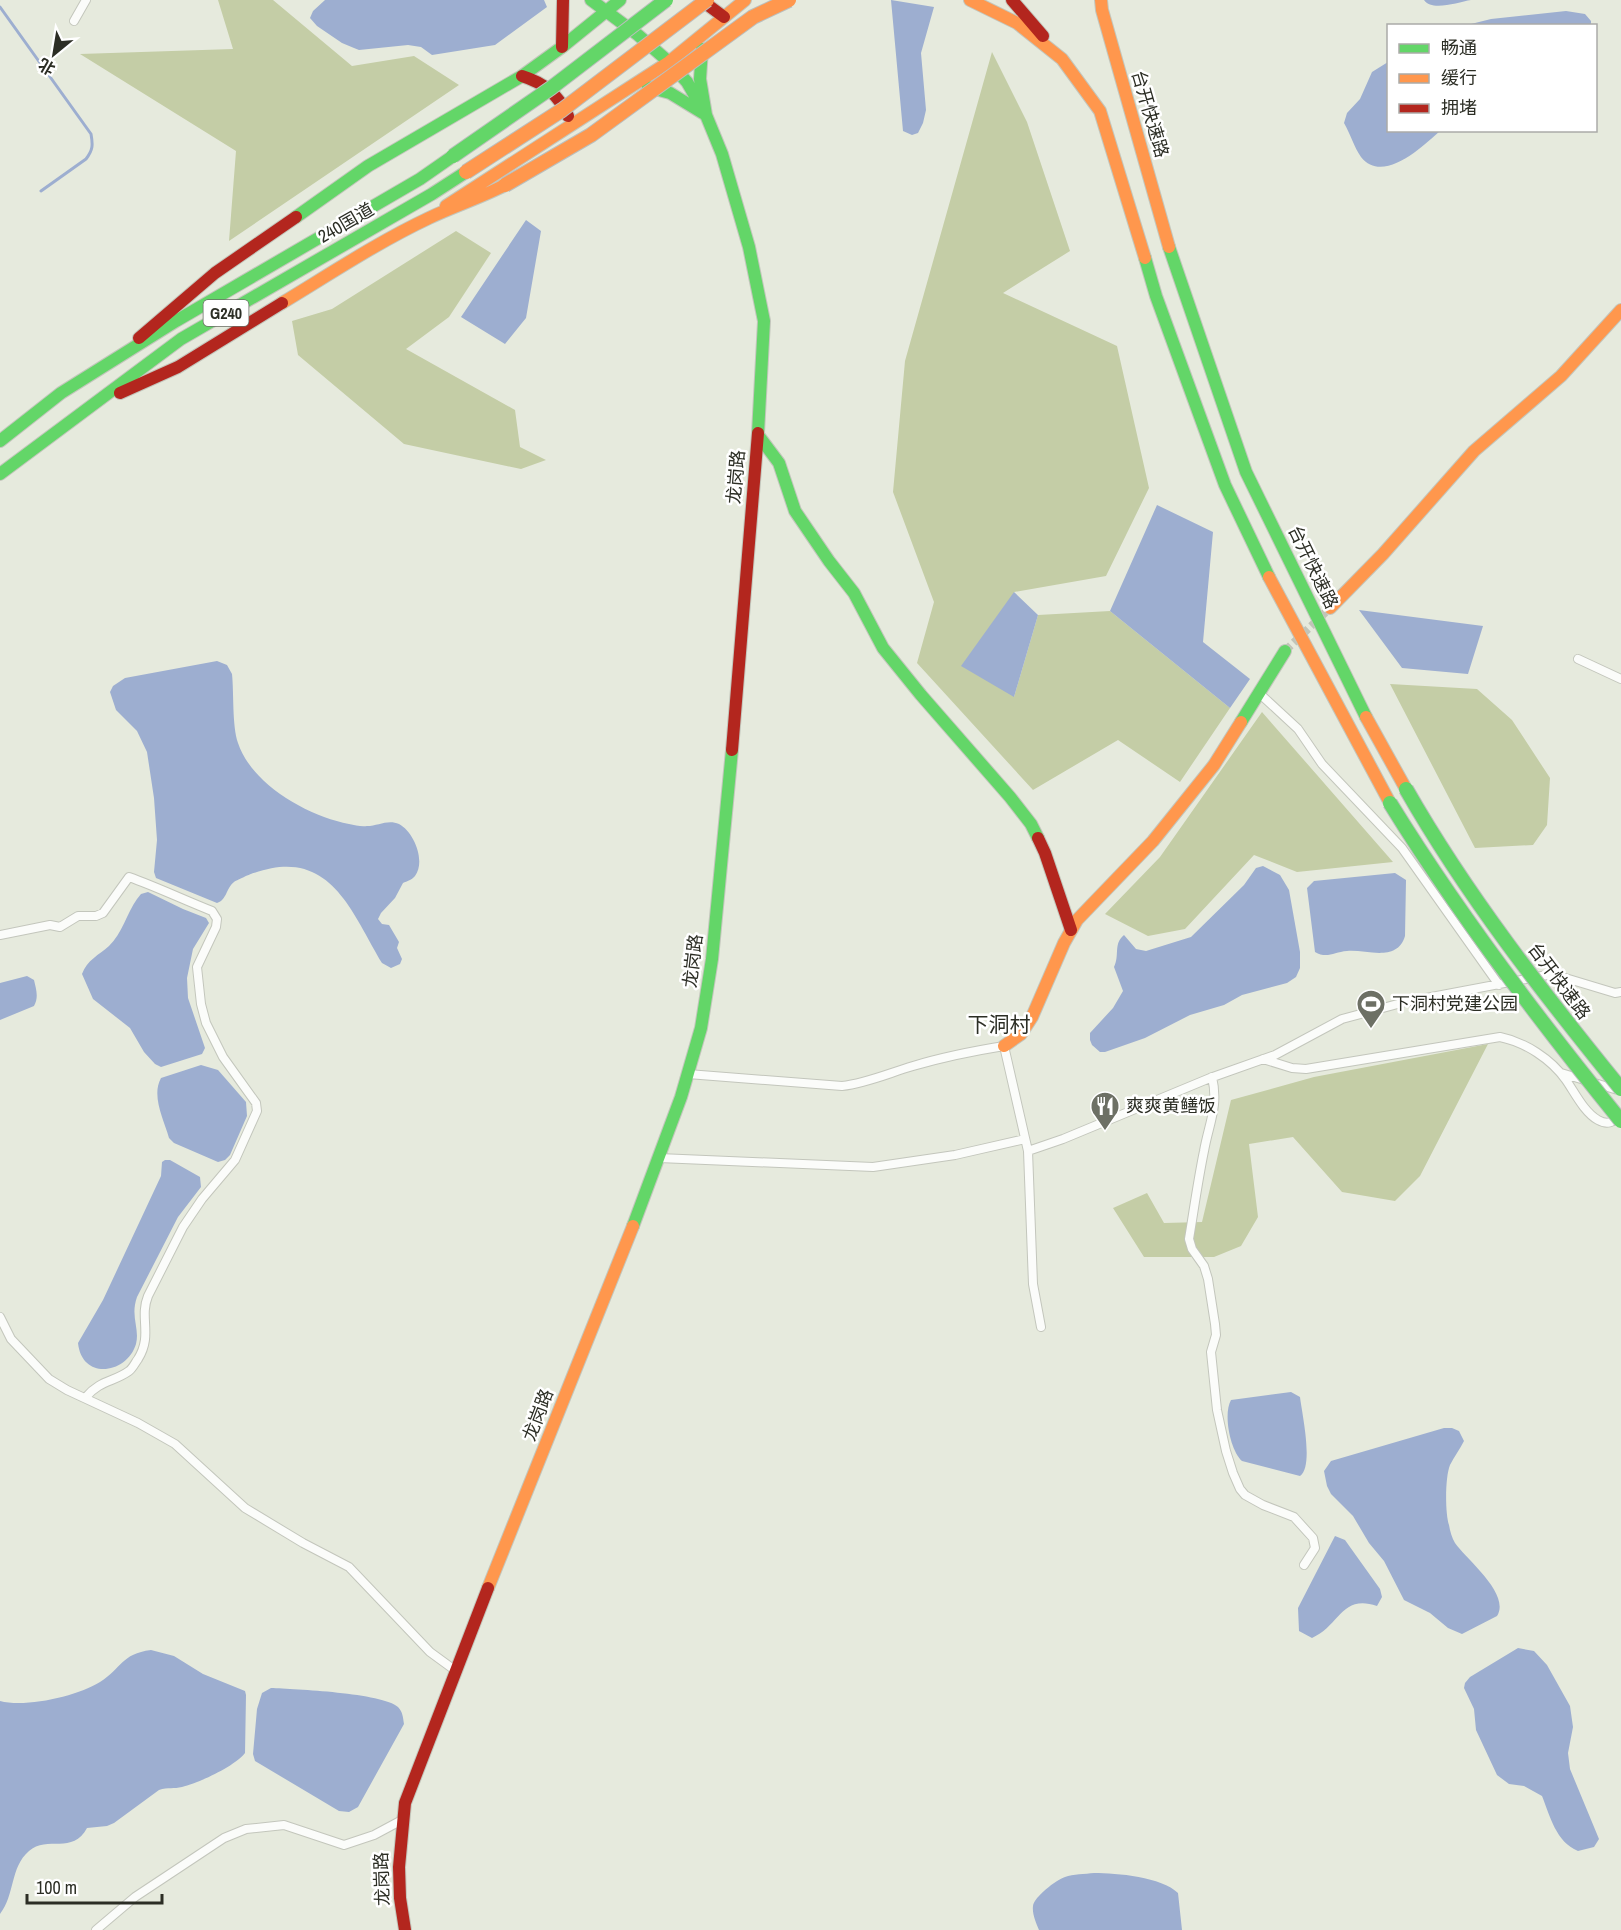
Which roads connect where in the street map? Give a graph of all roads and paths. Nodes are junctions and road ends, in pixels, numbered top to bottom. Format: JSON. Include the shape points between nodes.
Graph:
{"nodes":[{"id":1,"x":86,"y":0,"type":"edge"},
{"id":2,"x":563,"y":0,"type":"edge"},
{"id":3,"x":591,"y":0,"type":"edge"},
{"id":4,"x":620,"y":0,"type":"edge"},
{"id":5,"x":666,"y":0,"type":"edge"},
{"id":6,"x":701,"y":0,"type":"edge"},
{"id":7,"x":707,"y":0,"type":"edge"},
{"id":8,"x":745,"y":0,"type":"edge"},
{"id":9,"x":789,"y":0,"type":"edge"},
{"id":10,"x":970,"y":0,"type":"edge"},
{"id":11,"x":1012,"y":0,"type":"edge"},
{"id":12,"x":1101,"y":3,"type":"edge"},
{"id":13,"x":606,"y":11,"type":"junction"},
{"id":14,"x":724,"y":17,"type":"junction"},
{"id":15,"x":1020,"y":17,"type":"junction"},
{"id":16,"x":75,"y":21,"type":"dead end"},
{"id":17,"x":704,"y":33,"type":"junction"},
{"id":18,"x":562,"y":47,"type":"junction"},
{"id":19,"x":669,"y":62,"type":"junction"},
{"id":20,"x":522,"y":76,"type":"junction"},
{"id":21,"x":632,"y":86,"type":"junction"},
{"id":22,"x":706,"y":115,"type":"junction"},
{"id":23,"x":570,"y":126,"type":"junction"},
{"id":24,"x":430,"y":217,"type":"junction"},
{"id":25,"x":1621,"y":310,"type":"edge"},
{"id":26,"x":111,"y":361,"type":"junction"},
{"id":27,"x":92,"y":405,"type":"junction"},
{"id":28,"x":758,"y":435,"type":"junction"},
{"id":29,"x":0,"y":441,"type":"edge"},
{"id":30,"x":0,"y":474,"type":"edge"},
{"id":31,"x":1330,"y":608,"type":"tunnel mouth"},
{"id":32,"x":1285,"y":651,"type":"tunnel mouth"},
{"id":33,"x":1578,"y":659,"type":"dead end"},
{"id":34,"x":1621,"y":679,"type":"edge"},
{"id":35,"x":1259,"y":693,"type":"junction"},
{"id":36,"x":1071,"y":930,"type":"junction"},
{"id":37,"x":0,"y":935,"type":"edge"},
{"id":38,"x":1499,"y":985,"type":"junction"},
{"id":39,"x":1621,"y":992,"type":"edge"},
{"id":40,"x":1004,"y":1046,"type":"junction"},
{"id":41,"x":1263,"y":1059,"type":"junction"},
{"id":42,"x":1561,"y":1073,"type":"junction"},
{"id":43,"x":688,"y":1074,"type":"junction"},
{"id":44,"x":1212,"y":1077,"type":"junction"},
{"id":45,"x":1621,"y":1090,"type":"edge"},
{"id":46,"x":1621,"y":1114,"type":"edge"},
{"id":47,"x":1621,"y":1121,"type":"edge"},
{"id":48,"x":1025,"y":1139,"type":"junction"},
{"id":49,"x":1028,"y":1151,"type":"junction"},
{"id":50,"x":659,"y":1158,"type":"junction"},
{"id":51,"x":0,"y":1317,"type":"edge"},
{"id":52,"x":1041,"y":1327,"type":"dead end"},
{"id":53,"x":86,"y":1397,"type":"junction"},
{"id":54,"x":1304,"y":1565,"type":"dead end"},
{"id":55,"x":456,"y":1671,"type":"junction"},
{"id":56,"x":402,"y":1820,"type":"junction"},
{"id":57,"x":96,"y":1930,"type":"edge"},
{"id":58,"x":405,"y":1930,"type":"edge"}],
"edges":[{"from":1,"to":16,"type":"street"},
{"from":2,"to":18,"type":"main road"},
{"from":3,"to":13,"type":"main road","name":"龙岗路"},
{"from":4,"to":13,"type":"main road"},
{"from":5,"to":26,"type":"main road","name":"240国道","number":"G240","bridge":true,"via":[[552,88],[420,179]]},
{"from":6,"to":14,"type":"main road"},
{"from":7,"to":27,"type":"main road","name":"240国道","number":"G240","bridge":true,"via":[[562,110],[432,194],[181,339]]},
{"from":8,"to":14,"type":"main road"},
{"from":9,"to":24,"type":"main road","bridge":true,"via":[[753,17],[591,135],[505,186]]},
{"from":10,"to":15,"type":"main road"},
{"from":11,"to":15,"type":"main road"},
{"from":12,"to":45,"type":"main road","name":"台开快速路","bridge":true,"via":[[1171,254],[1246,472],[1361,707],[1422,818],[1485,911]]},
{"from":13,"to":18,"type":"main road"},
{"from":13,"to":19,"type":"main road","name":"龙岗路"},
{"from":14,"to":17,"type":"main road"},
{"from":15,"to":47,"type":"main road","bridge":true,"via":[[1062,59],[1100,111],[1156,297],[1226,485],[1272,583],[1390,803],[1502,969]]},
{"from":17,"to":19,"type":"main road"},
{"from":17,"to":22,"type":"main road","via":[[700,79]]},
{"from":18,"to":20,"type":"main road"},
{"from":19,"to":21,"type":"main road"},
{"from":19,"to":22,"type":"main road","name":"龙岗路","via":[[687,82]]},
{"from":20,"to":23,"type":"main road","via":[[542,82],[561,99]]},
{"from":20,"to":26,"type":"main road","via":[[358,173],[215,273]]},
{"from":21,"to":22,"type":"main road","via":[[670,93]]},
{"from":21,"to":23,"type":"main road"},
{"from":22,"to":28,"type":"main road","name":"龙岗路","via":[[737,204],[762,310]]},
{"from":23,"to":24,"type":"main road"},
{"from":24,"to":27,"type":"main road","via":[[365,252],[177,367]]},
{"from":25,"to":31,"type":"main road","via":[[1561,376],[1474,451]]},
{"from":26,"to":29,"type":"main road","name":"240国道","number":"G240","via":[[61,393]]},
{"from":27,"to":30,"type":"main road","name":"240国道","number":"G240"},
{"from":28,"to":36,"type":"main road","via":[[779,463],[795,511],[854,593],[883,648],[1031,824],[1049,863]]},
{"from":28,"to":43,"type":"main road","name":"龙岗路","via":[[712,959],[701,1028]]},
{"from":32,"to":35,"type":"main road"},
{"from":33,"to":34,"type":"street"},
{"from":35,"to":36,"type":"main road","via":[[1214,765]]},
{"from":35,"to":38,"type":"street","via":[[1298,729],[1322,764],[1402,848]]},
{"from":36,"to":40,"type":"main road","via":[[1032,1017],[1021,1034]]},
{"from":37,"to":53,"type":"street","via":[[50,925],[60,927],[81,915],[99,916],[129,877],[212,911],[217,925],[197,968],[201,1004],[223,1057],[256,1106],[256,1116],[235,1160],[183,1227],[148,1296],[147,1338],[140,1355],[130,1370],[102,1382]]},
{"from":38,"to":39,"type":"street","via":[[1547,975]]},
{"from":38,"to":41,"type":"street","via":[[1350,1016]]},
{"from":40,"to":43,"type":"street","via":[[949,1056],[868,1082],[842,1086]]},
{"from":40,"to":48,"type":"street"},
{"from":41,"to":42,"type":"street","via":[[1306,1069],[1495,1036],[1523,1045]]},
{"from":41,"to":44,"type":"street"},
{"from":42,"to":45,"type":"street"},
{"from":42,"to":46,"type":"street","via":[[1598,1120],[1608,1124]]},
{"from":43,"to":50,"type":"main road","name":"龙岗路"},
{"from":44,"to":49,"type":"street"},
{"from":44,"to":54,"type":"street","via":[[1215,1103],[1189,1239],[1206,1271],[1215,1324],[1211,1352],[1217,1410],[1240,1489],[1254,1500],[1294,1517],[1313,1538],[1315,1548]]},
{"from":48,"to":49,"type":"street"},
{"from":48,"to":50,"type":"street","via":[[955,1155],[873,1167]]},
{"from":49,"to":52,"type":"street","via":[[1033,1284]]},
{"from":50,"to":55,"type":"main road","name":"龙岗路"},
{"from":51,"to":53,"type":"street","via":[[11,1339],[49,1379]]},
{"from":53,"to":55,"type":"street","via":[[175,1444],[245,1508],[349,1567],[430,1652]]},
{"from":55,"to":56,"type":"main road","name":"龙岗路"},
{"from":56,"to":57,"type":"street","via":[[344,1845],[284,1825],[246,1829],[224,1838],[135,1897]]},
{"from":56,"to":58,"type":"main road","name":"龙岗路","via":[[398,1874]]}]}
